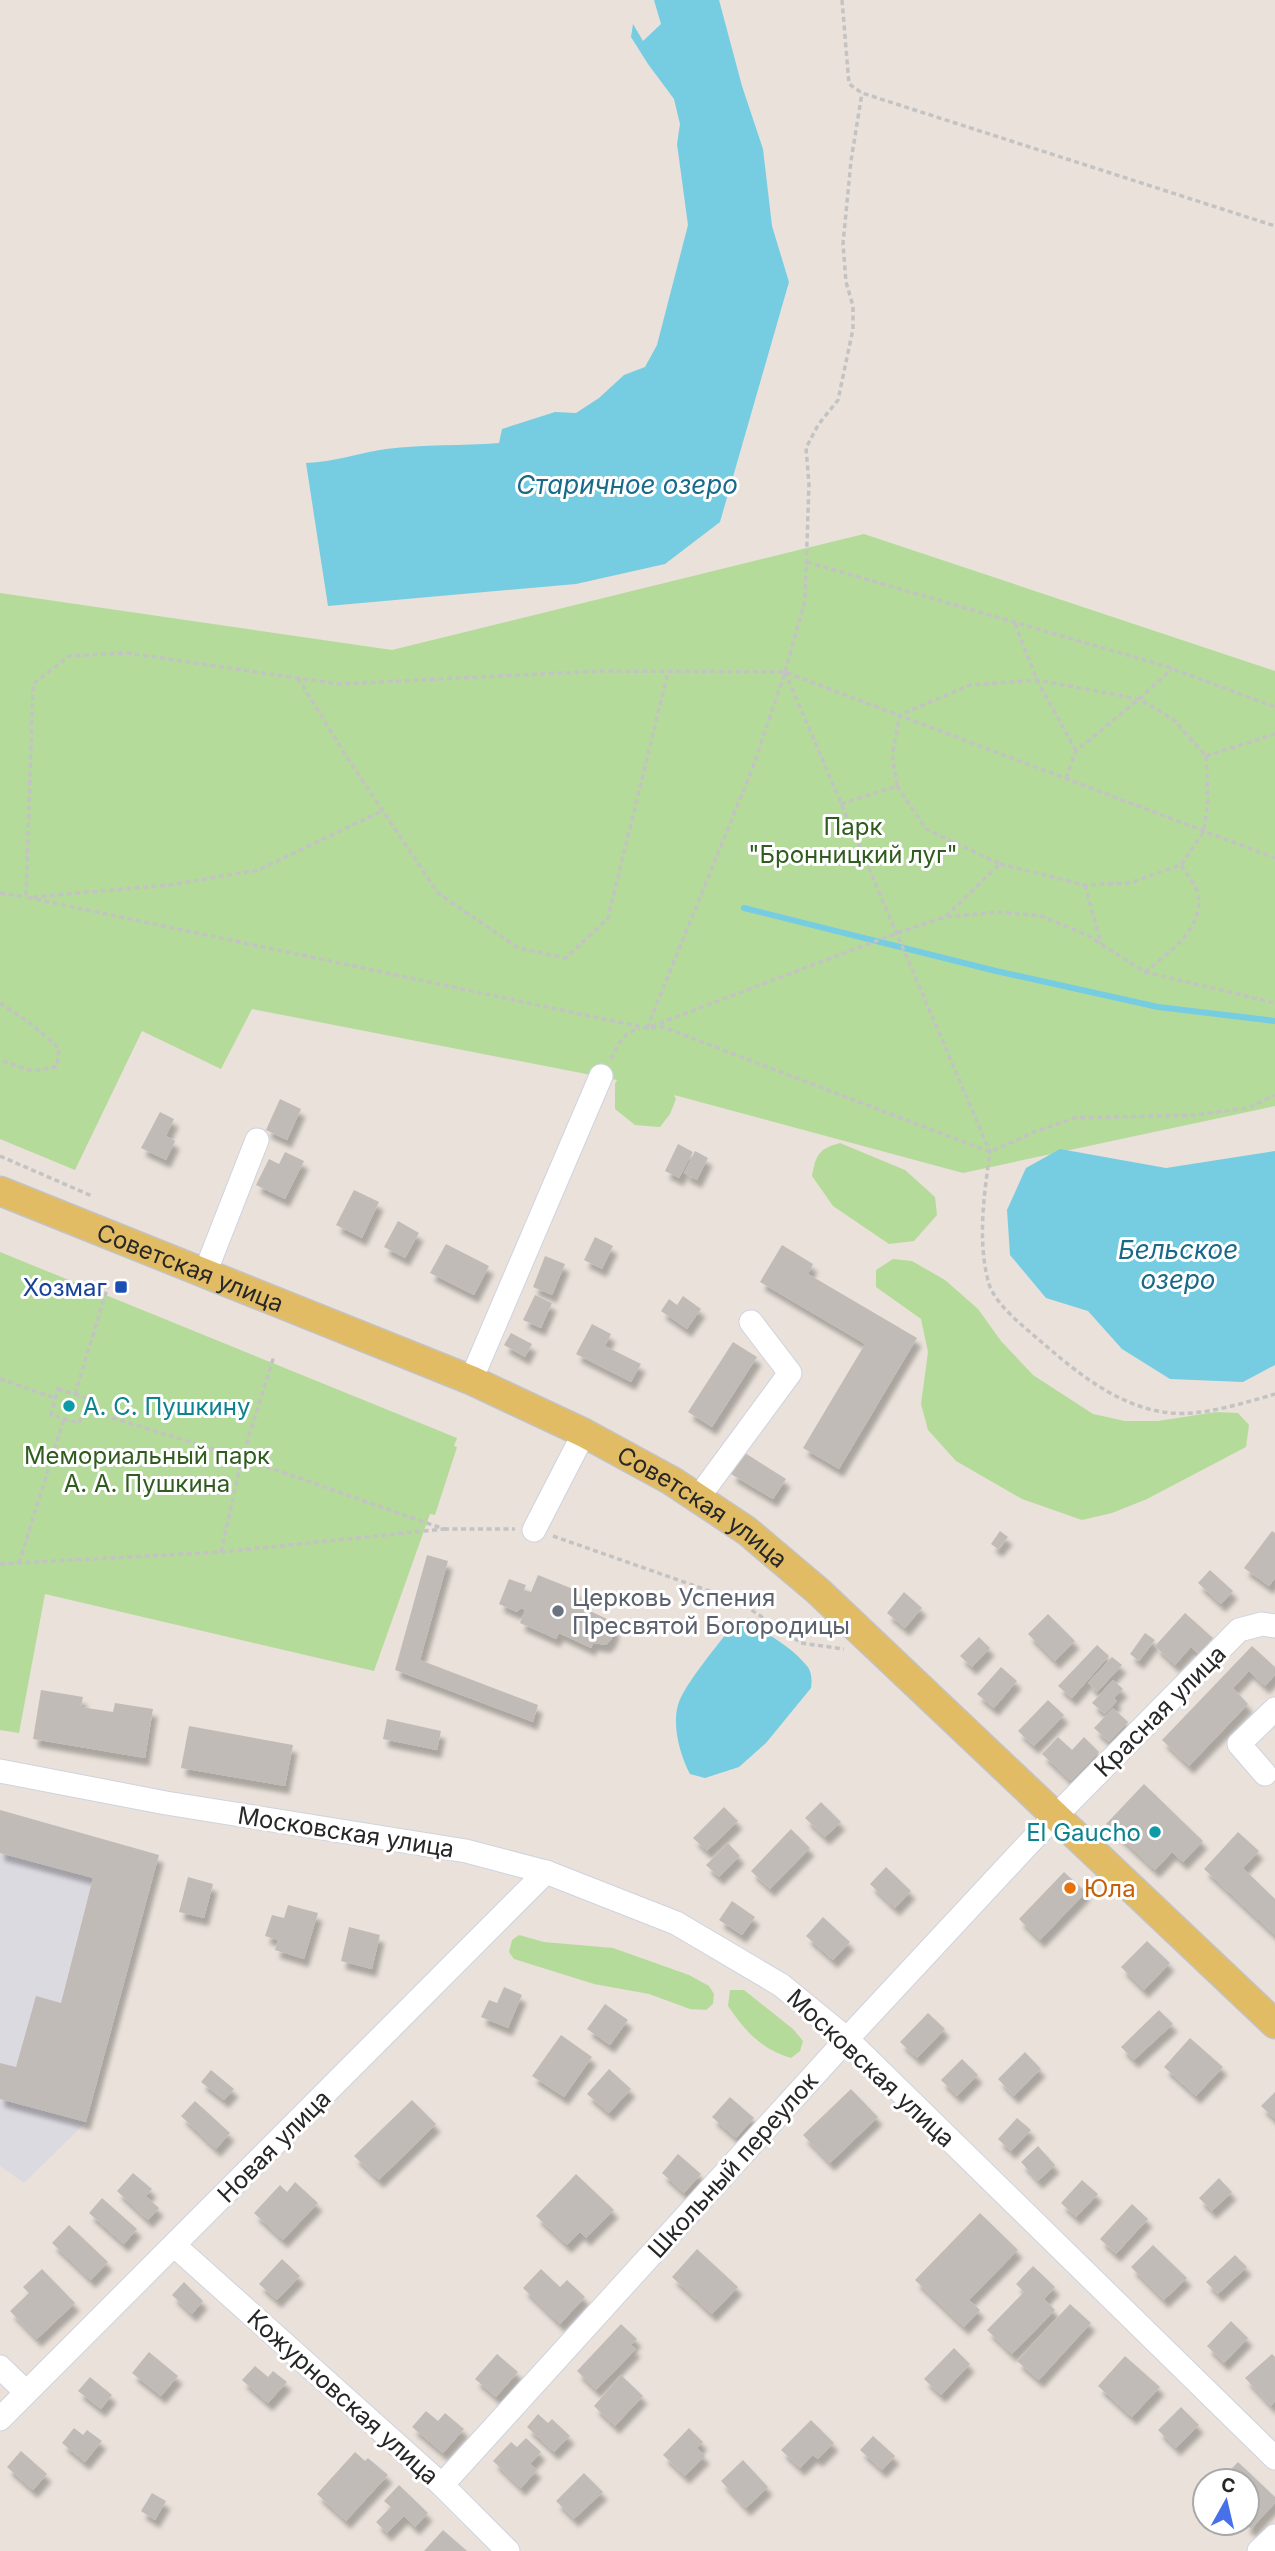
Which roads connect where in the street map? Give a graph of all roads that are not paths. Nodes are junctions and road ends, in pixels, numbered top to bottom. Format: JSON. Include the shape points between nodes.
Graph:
{"nodes":[{"id":1,"x":601,"y":1076,"type":"road end"},
{"id":2,"x":257,"y":1140,"type":"dead end"},
{"id":3,"x":0,"y":1191,"type":"edge"},
{"id":4,"x":205,"y":1273,"type":"junction"},
{"id":5,"x":751,"y":1322,"type":"dead end"},
{"id":6,"x":471,"y":1380,"type":"junction"},
{"id":7,"x":584,"y":1433,"type":"junction"},
{"id":8,"x":698,"y":1498,"type":"junction"},
{"id":9,"x":534,"y":1530,"type":"road end"},
{"id":10,"x":1275,"y":1626,"type":"edge"},
{"id":11,"x":1275,"y":1709,"type":"edge"},
{"id":12,"x":0,"y":1771,"type":"edge"},
{"id":13,"x":1272,"y":1774,"type":"edge"},
{"id":14,"x":1055,"y":1817,"type":"junction"},
{"id":15,"x":547,"y":1872,"type":"junction"},
{"id":16,"x":1275,"y":2024,"type":"edge"},
{"id":17,"x":847,"y":2039,"type":"junction"},
{"id":18,"x":174,"y":2246,"type":"junction"},
{"id":19,"x":0,"y":2367,"type":"edge"},
{"id":20,"x":26,"y":2392,"type":"junction"},
{"id":21,"x":0,"y":2419,"type":"edge"},
{"id":22,"x":1275,"y":2458,"type":"edge"},
{"id":23,"x":442,"y":2485,"type":"junction"},
{"id":24,"x":1275,"y":2536,"type":"edge"},
{"id":25,"x":508,"y":2551,"type":"edge"},
{"id":26,"x":1259,"y":2551,"type":"edge"}],
"edges":[{"from":1,"to":6,"type":"street"},
{"from":2,"to":4,"type":"street"},
{"from":3,"to":4,"type":"main road","name":"Советская улица"},
{"from":4,"to":6,"type":"main road","name":"Советская улица"},
{"from":5,"to":8,"type":"street","via":[[790,1373]]},
{"from":6,"to":7,"type":"main road","name":"Советская улица"},
{"from":7,"to":8,"type":"main road","name":"Советская улица"},
{"from":7,"to":9,"type":"street"},
{"from":8,"to":14,"type":"main road","name":"Советская улица","via":[[747,1531],[818,1591]]},
{"from":10,"to":14,"type":"street","name":"Красная улица","via":[[1239,1630]]},
{"from":11,"to":13,"type":"street","via":[[1239,1744]]},
{"from":12,"to":15,"type":"street","name":"Московская улица","via":[[466,1851]]},
{"from":14,"to":16,"type":"main road","name":"Советская улица"},
{"from":14,"to":17,"type":"street","name":"Школьный переулок"},
{"from":15,"to":17,"type":"street","name":"Московская улица","via":[[676,1923],[781,1985]]},
{"from":15,"to":18,"type":"street","name":"Новая улица"},
{"from":17,"to":22,"type":"street","name":"Московская улица"},
{"from":17,"to":23,"type":"street","name":"Школьный переулок"},
{"from":18,"to":20,"type":"street","name":"Новая улица"},
{"from":18,"to":23,"type":"street","name":"Кожурновская улица"},
{"from":19,"to":20,"type":"street"},
{"from":20,"to":21,"type":"street","name":"Новая улица"},
{"from":23,"to":25,"type":"street","name":"Кожурновская улица"},
{"from":24,"to":26,"type":"street"}]}
